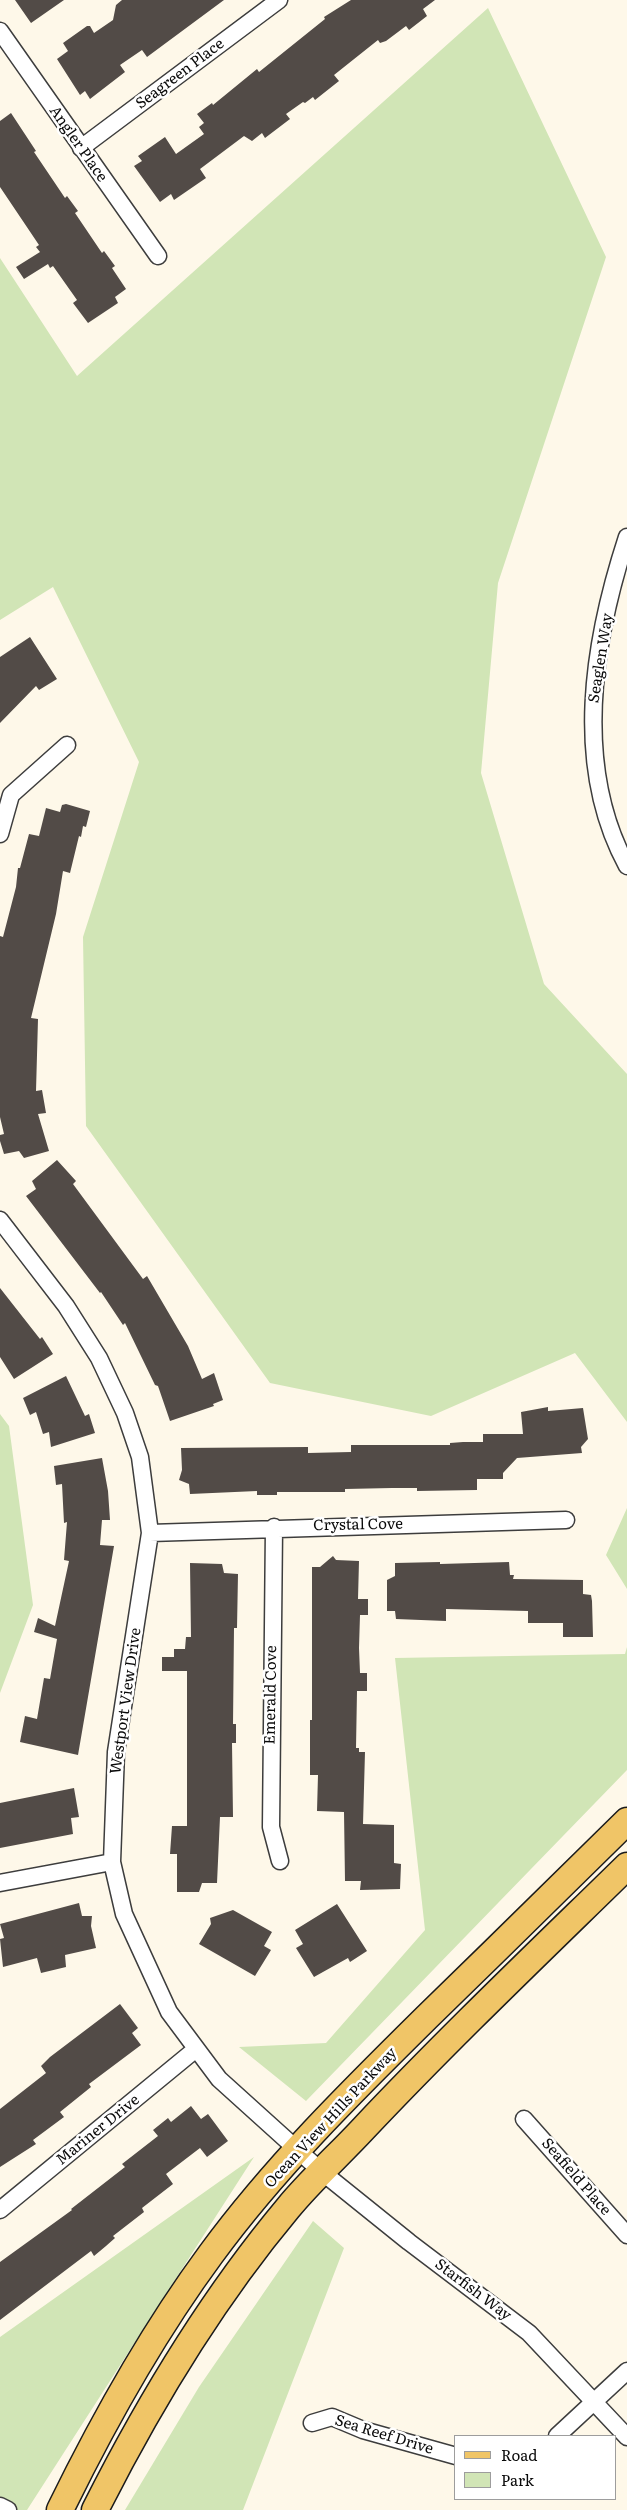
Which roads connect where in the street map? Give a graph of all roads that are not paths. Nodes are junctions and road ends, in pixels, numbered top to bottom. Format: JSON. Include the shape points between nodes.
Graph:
{"nodes":[{"id":1,"x":279,"y":0,"type":"edge"},
{"id":2,"x":0,"y":31,"type":"edge"},
{"id":3,"x":81,"y":148,"type":"junction"},
{"id":4,"x":158,"y":256,"type":"dead end"},
{"id":5,"x":627,"y":537,"type":"edge"},
{"id":6,"x":621,"y":576,"type":"edge"},
{"id":7,"x":67,"y":745,"type":"dead end"},
{"id":8,"x":0,"y":834,"type":"edge"},
{"id":9,"x":627,"y":866,"type":"edge"},
{"id":10,"x":0,"y":1220,"type":"edge"},
{"id":11,"x":566,"y":1520,"type":"dead end"},
{"id":12,"x":274,"y":1528,"type":"junction"},
{"id":13,"x":150,"y":1533,"type":"junction"},
{"id":14,"x":627,"y":1821,"type":"edge"},
{"id":15,"x":280,"y":1861,"type":"dead end"},
{"id":16,"x":112,"y":1862,"type":"junction"},
{"id":17,"x":627,"y":1866,"type":"edge"},
{"id":18,"x":0,"y":1883,"type":"edge"},
{"id":19,"x":196,"y":2049,"type":"junction"},
{"id":20,"x":524,"y":2119,"type":"dead end"},
{"id":21,"x":309,"y":2160,"type":"junction"},
{"id":22,"x":0,"y":2210,"type":"edge"},
{"id":23,"x":627,"y":2235,"type":"edge"},
{"id":24,"x":627,"y":2371,"type":"edge"},
{"id":25,"x":594,"y":2400,"type":"junction"},
{"id":26,"x":312,"y":2424,"type":"dead end"},
{"id":27,"x":558,"y":2435,"type":"edge"},
{"id":28,"x":627,"y":2437,"type":"edge"},
{"id":29,"x":454,"y":2455,"type":"edge"},
{"id":30,"x":0,"y":2506,"type":"edge"},
{"id":31,"x":8,"y":2510,"type":"edge"},
{"id":32,"x":60,"y":2510,"type":"edge"},
{"id":33,"x":95,"y":2510,"type":"edge"}],
"edges":[{"from":1,"to":3,"type":"street","name":"Seagreen Place"},
{"from":2,"to":3,"type":"street","name":"Angler Place"},
{"from":3,"to":4,"type":"street","name":"Angler Place"},
{"from":5,"to":6,"type":"street","name":"Seaglen Way"},
{"from":6,"to":9,"type":"street","name":"Seaglen Way","via":[[594,686],[593,742],[599,796]]},
{"from":7,"to":8,"type":"street","via":[[10,795]]},
{"from":10,"to":13,"type":"street","name":"Westport View Drive","via":[[80,1326],[115,1390],[140,1457]]},
{"from":11,"to":12,"type":"street","name":"Crystal Cove"},
{"from":12,"to":13,"type":"street","name":"Crystal Cove"},
{"from":12,"to":15,"type":"street","name":"Emerald Cove","via":[[271,1827]]},
{"from":13,"to":16,"type":"street","name":"Westport View Drive","via":[[116,1752]]},
{"from":14,"to":21,"type":"main road","name":"Ocean View Hills Parkway","via":[[389,2055]]},
{"from":16,"to":18,"type":"street"},
{"from":16,"to":19,"type":"street","name":"Westport View Drive","via":[[124,1914],[148,1969],[169,2012]]},
{"from":17,"to":21,"type":"main road","name":"Ocean View Hills Parkway","via":[[426,2062]]},
{"from":19,"to":21,"type":"street","name":"Westport View Drive","via":[[219,2079]]},
{"from":19,"to":22,"type":"street","name":"Mariner Drive"},
{"from":20,"to":23,"type":"street","name":"Seafield Place"},
{"from":21,"to":25,"type":"street","name":"Starfish Way","via":[[409,2242],[529,2333]]},
{"from":21,"to":32,"type":"main road","name":"Ocean View Hills Parkway","via":[[212,2253],[141,2356]]},
{"from":21,"to":33,"type":"main road","name":"Ocean View Hills Parkway","via":[[288,2208],[186,2346],[131,2439]]},
{"from":24,"to":25,"type":"street"},
{"from":25,"to":27,"type":"street"},
{"from":25,"to":28,"type":"street","name":"Starfish Way"},
{"from":26,"to":29,"type":"street","name":"Sea Reef Drive","via":[[332,2417],[363,2430]]},
{"from":30,"to":31,"type":"street"}]}
